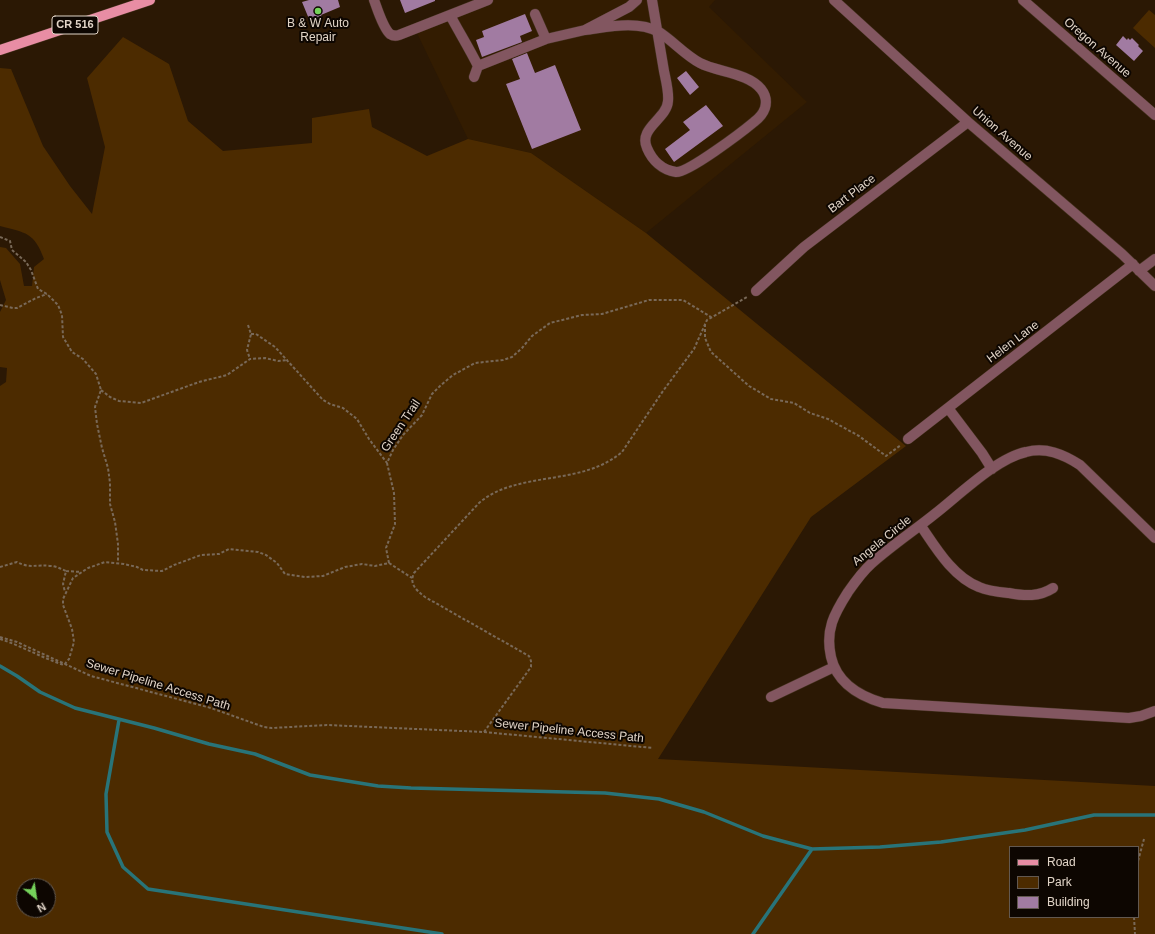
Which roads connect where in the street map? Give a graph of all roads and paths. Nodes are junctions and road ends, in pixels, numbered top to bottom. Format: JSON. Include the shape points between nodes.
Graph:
{"nodes":[{"id":1,"x":150,"y":0,"type":"edge"},
{"id":2,"x":374,"y":0,"type":"edge"},
{"id":3,"x":488,"y":0,"type":"edge"},
{"id":4,"x":637,"y":0,"type":"edge"},
{"id":5,"x":652,"y":0,"type":"edge"},
{"id":6,"x":834,"y":0,"type":"edge"},
{"id":7,"x":1023,"y":0,"type":"edge"},
{"id":8,"x":535,"y":14,"type":"dead end"},
{"id":9,"x":450,"y":15,"type":"junction"},
{"id":10,"x":584,"y":30,"type":"junction"},
{"id":11,"x":658,"y":32,"type":"junction"},
{"id":12,"x":546,"y":39,"type":"junction"},
{"id":13,"x":0,"y":50,"type":"edge"},
{"id":14,"x":478,"y":66,"type":"junction"},
{"id":15,"x":474,"y":78,"type":"dead end"},
{"id":16,"x":1155,"y":115,"type":"edge"},
{"id":17,"x":968,"y":122,"type":"junction"},
{"id":18,"x":0,"y":237,"type":"edge"},
{"id":19,"x":1155,"y":259,"type":"edge"},
{"id":20,"x":1136,"y":268,"type":"junction"},
{"id":21,"x":1155,"y":286,"type":"edge"},
{"id":22,"x":756,"y":291,"type":"joint"},
{"id":23,"x":47,"y":294,"type":"junction"},
{"id":24,"x":0,"y":305,"type":"edge"},
{"id":25,"x":711,"y":317,"type":"junction"},
{"id":26,"x":705,"y":323,"type":"junction"},
{"id":27,"x":248,"y":324,"type":"dead end"},
{"id":28,"x":251,"y":334,"type":"junction"},
{"id":29,"x":250,"y":359,"type":"junction"},
{"id":30,"x":288,"y":360,"type":"junction"},
{"id":31,"x":101,"y":390,"type":"junction"},
{"id":32,"x":948,"y":408,"type":"junction"},
{"id":33,"x":908,"y":439,"type":"joint"},
{"id":34,"x":387,"y":463,"type":"junction"},
{"id":35,"x":992,"y":469,"type":"junction"},
{"id":36,"x":921,"y":526,"type":"junction"},
{"id":37,"x":1155,"y":538,"type":"edge"},
{"id":38,"x":118,"y":563,"type":"junction"},
{"id":39,"x":389,"y":563,"type":"junction"},
{"id":40,"x":0,"y":567,"type":"edge"},
{"id":41,"x":66,"y":571,"type":"junction"},
{"id":42,"x":82,"y":572,"type":"junction"},
{"id":43,"x":412,"y":578,"type":"junction"},
{"id":44,"x":1053,"y":588,"type":"dead end"},
{"id":45,"x":66,"y":593,"type":"junction"},
{"id":46,"x":0,"y":638,"type":"edge"},
{"id":47,"x":65,"y":664,"type":"junction"},
{"id":48,"x":834,"y":667,"type":"junction"},
{"id":49,"x":771,"y":697,"type":"dead end"},
{"id":50,"x":1155,"y":711,"type":"edge"},
{"id":51,"x":484,"y":732,"type":"junction"},
{"id":52,"x":653,"y":748,"type":"dead end"},
{"id":53,"x":1144,"y":839,"type":"dead end"},
{"id":54,"x":1139,"y":858,"type":"edge"},
{"id":55,"x":1134,"y":918,"type":"edge"},
{"id":56,"x":1135,"y":934,"type":"edge"}],
"edges":[{"from":1,"to":13,"type":"main road","number":"CR 516"},
{"from":2,"to":9,"type":"street","via":[[386,30],[392,35],[399,35]]},
{"from":3,"to":9,"type":"street"},
{"from":4,"to":10,"type":"street","via":[[629,7]]},
{"from":5,"to":11,"type":"street"},
{"from":6,"to":17,"type":"street","name":"Union Avenue"},
{"from":7,"to":16,"type":"street","name":"Oregon Avenue"},
{"from":8,"to":12,"type":"street"},
{"from":9,"to":14,"type":"street"},
{"from":10,"to":11,"type":"street","via":[[624,25]]},
{"from":10,"to":12,"type":"street"},
{"from":11,"to":11,"type":"street","via":[[668,102],[661,116],[647,132],[645,144],[661,167],[676,172],[702,160],[755,122],[763,112],[766,101],[760,88],[752,82],[700,63]]},
{"from":12,"to":14,"type":"street"},
{"from":14,"to":15,"type":"street"},
{"from":17,"to":20,"type":"street","name":"Union Avenue"},
{"from":17,"to":22,"type":"street","name":"Bart Place","via":[[804,247]]},
{"from":18,"to":23,"type":"path","via":[[10,241],[12,250],[31,270],[38,289]]},
{"from":19,"to":20,"type":"street","name":"Helen Lane"},
{"from":20,"to":21,"type":"street","name":"Union Avenue"},
{"from":20,"to":32,"type":"street","name":"Helen Lane"},
{"from":22,"to":25,"type":"path"},
{"from":23,"to":24,"type":"path","via":[[16,308]]},
{"from":23,"to":31,"type":"path","via":[[58,305],[62,315],[63,337],[72,352],[83,359],[96,374]]},
{"from":25,"to":26,"type":"path"},
{"from":25,"to":34,"type":"path","name":"Green Trail","via":[[683,300],[649,300],[602,314],[582,315],[550,324],[532,336],[512,357],[475,363],[440,385],[432,394],[422,414],[403,435]]},
{"from":26,"to":33,"type":"path","via":[[706,338],[711,352],[748,386],[771,399],[794,403],[810,413],[828,419],[859,436],[886,456]]},
{"from":26,"to":43,"type":"path","via":[[694,349],[622,452],[606,464],[595,468],[511,486],[486,496]]},
{"from":27,"to":28,"type":"path"},
{"from":28,"to":29,"type":"path","via":[[247,346]]},
{"from":28,"to":30,"type":"path","via":[[256,334],[275,347]]},
{"from":29,"to":30,"type":"path"},
{"from":29,"to":31,"type":"path","via":[[227,375],[199,382],[141,403],[120,401]]},
{"from":30,"to":34,"type":"path","via":[[323,400],[343,408],[357,419]]},
{"from":31,"to":38,"type":"path","via":[[95,407],[108,468]]},
{"from":32,"to":33,"type":"street","name":"Helen Lane"},
{"from":32,"to":35,"type":"street"},
{"from":34,"to":39,"type":"path","name":"Green Trail","via":[[394,493],[395,524],[386,548]]},
{"from":35,"to":36,"type":"street","name":"Angela Circle"},
{"from":35,"to":37,"type":"street","name":"Angela Circle","via":[[1007,459],[1026,452],[1045,450],[1069,457]]},
{"from":36,"to":44,"type":"street","via":[[956,572],[966,581],[979,587],[1023,596],[1045,593]]},
{"from":36,"to":48,"type":"street","name":"Angela Circle","via":[[858,577],[836,611],[829,641]]},
{"from":38,"to":39,"type":"path","via":[[143,570],[162,571],[201,555],[219,554],[229,549],[258,552],[277,563],[285,574],[305,577],[323,576],[345,567],[362,564],[376,566]]},
{"from":38,"to":42,"type":"path","via":[[105,562]]},
{"from":39,"to":43,"type":"path"},
{"from":40,"to":41,"type":"path","via":[[17,562],[24,566],[53,566]]},
{"from":41,"to":42,"type":"path"},
{"from":41,"to":45,"type":"path","via":[[63,584]]},
{"from":42,"to":45,"type":"path","via":[[73,578]]},
{"from":43,"to":51,"type":"path","name":"Sewer Pipeline Access Path","via":[[413,585],[425,597],[529,656],[531,667]]},
{"from":45,"to":47,"type":"path","via":[[63,605],[74,642]]},
{"from":46,"to":47,"type":"path","name":"Sewer Pipeline Access Path","via":[[17,642]]},
{"from":47,"to":51,"type":"path","name":"Sewer Pipeline Access Path","via":[[91,676],[211,708],[264,728],[327,725]]},
{"from":48,"to":49,"type":"street"},
{"from":48,"to":50,"type":"street","name":"Angela Circle","via":[[847,685],[856,692],[883,703],[1129,718]]},
{"from":51,"to":52,"type":"path","name":"Sewer Pipeline Access Path"},
{"from":53,"to":54,"type":"path"},
{"from":55,"to":56,"type":"path"}]}
